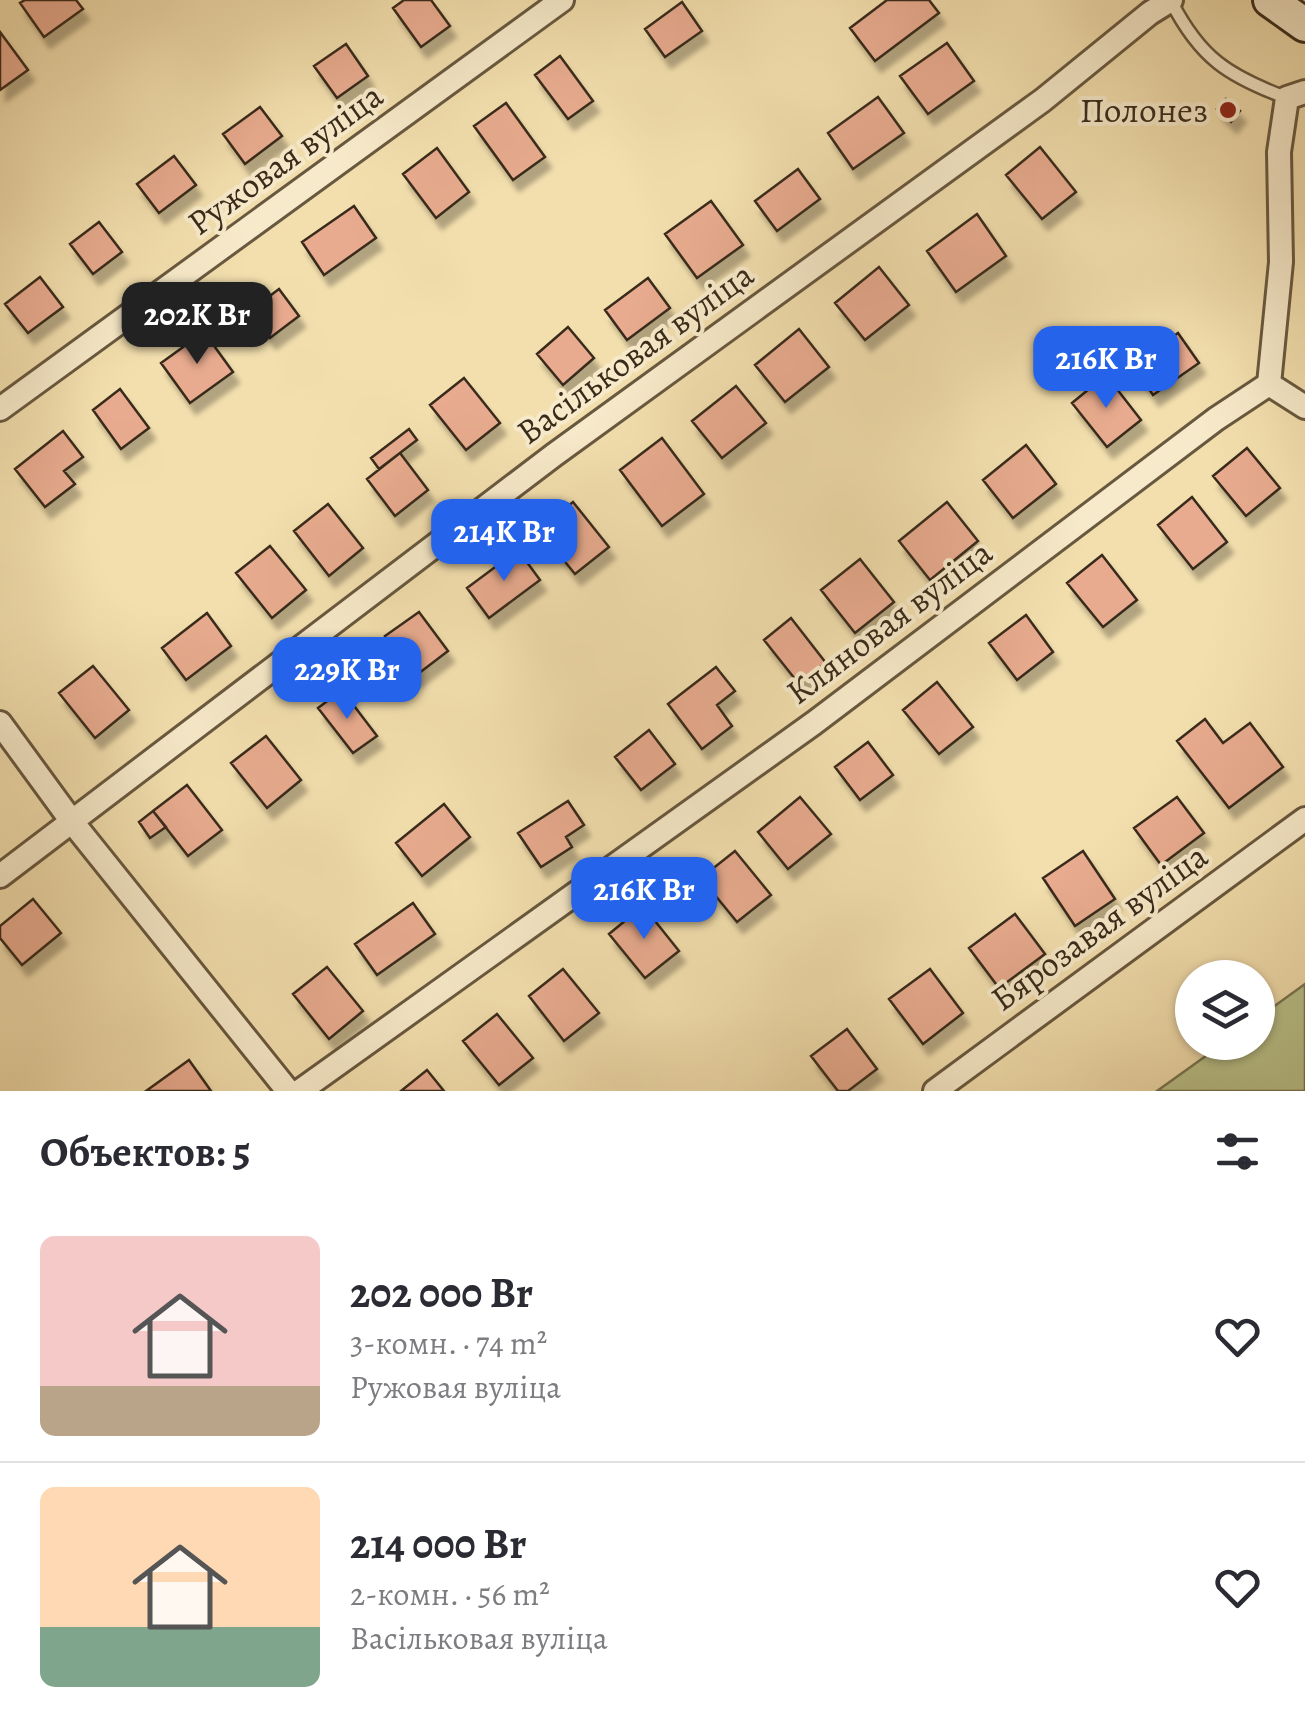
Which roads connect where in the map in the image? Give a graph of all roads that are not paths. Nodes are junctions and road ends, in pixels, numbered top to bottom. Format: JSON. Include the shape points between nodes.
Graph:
{"nodes":[{"id":1,"x":562,"y":0,"type":"edge"},
{"id":2,"x":1171,"y":0,"type":"edge"},
{"id":3,"x":1270,"y":0,"type":"edge"},
{"id":4,"x":1305,"y":25,"type":"edge"},
{"id":5,"x":1296,"y":95,"type":"edge"},
{"id":6,"x":1268,"y":384,"type":"junction"},
{"id":7,"x":1305,"y":408,"type":"edge"},
{"id":8,"x":0,"y":409,"type":"edge"},
{"id":9,"x":0,"y":723,"type":"edge"},
{"id":10,"x":1305,"y":818,"type":"edge"},
{"id":11,"x":73,"y":822,"type":"junction"},
{"id":12,"x":0,"y":876,"type":"edge"},
{"id":13,"x":288,"y":1091,"type":"edge"},
{"id":14,"x":300,"y":1091,"type":"edge"},
{"id":15,"x":936,"y":1091,"type":"edge"}],
"edges":[{"from":1,"to":8,"type":"street","name":"Ружовая вуліца"},
{"from":2,"to":5,"type":"lane","via":[[1210,59],[1242,81]]},
{"from":2,"to":11,"type":"street","name":"Васільковая вуліца","via":[[554,454]]},
{"from":3,"to":4,"type":"main road"},
{"from":5,"to":6,"type":"street","via":[[1278,152],[1280,262]]},
{"from":6,"to":7,"type":"street"},
{"from":6,"to":14,"type":"street","name":"Кляновая вуліца","via":[[814,723]]},
{"from":9,"to":11,"type":"street"},
{"from":10,"to":15,"type":"street","name":"Бярозавая вуліца"},
{"from":11,"to":12,"type":"street","name":"Васільковая вуліца"},
{"from":11,"to":13,"type":"street"}]}
